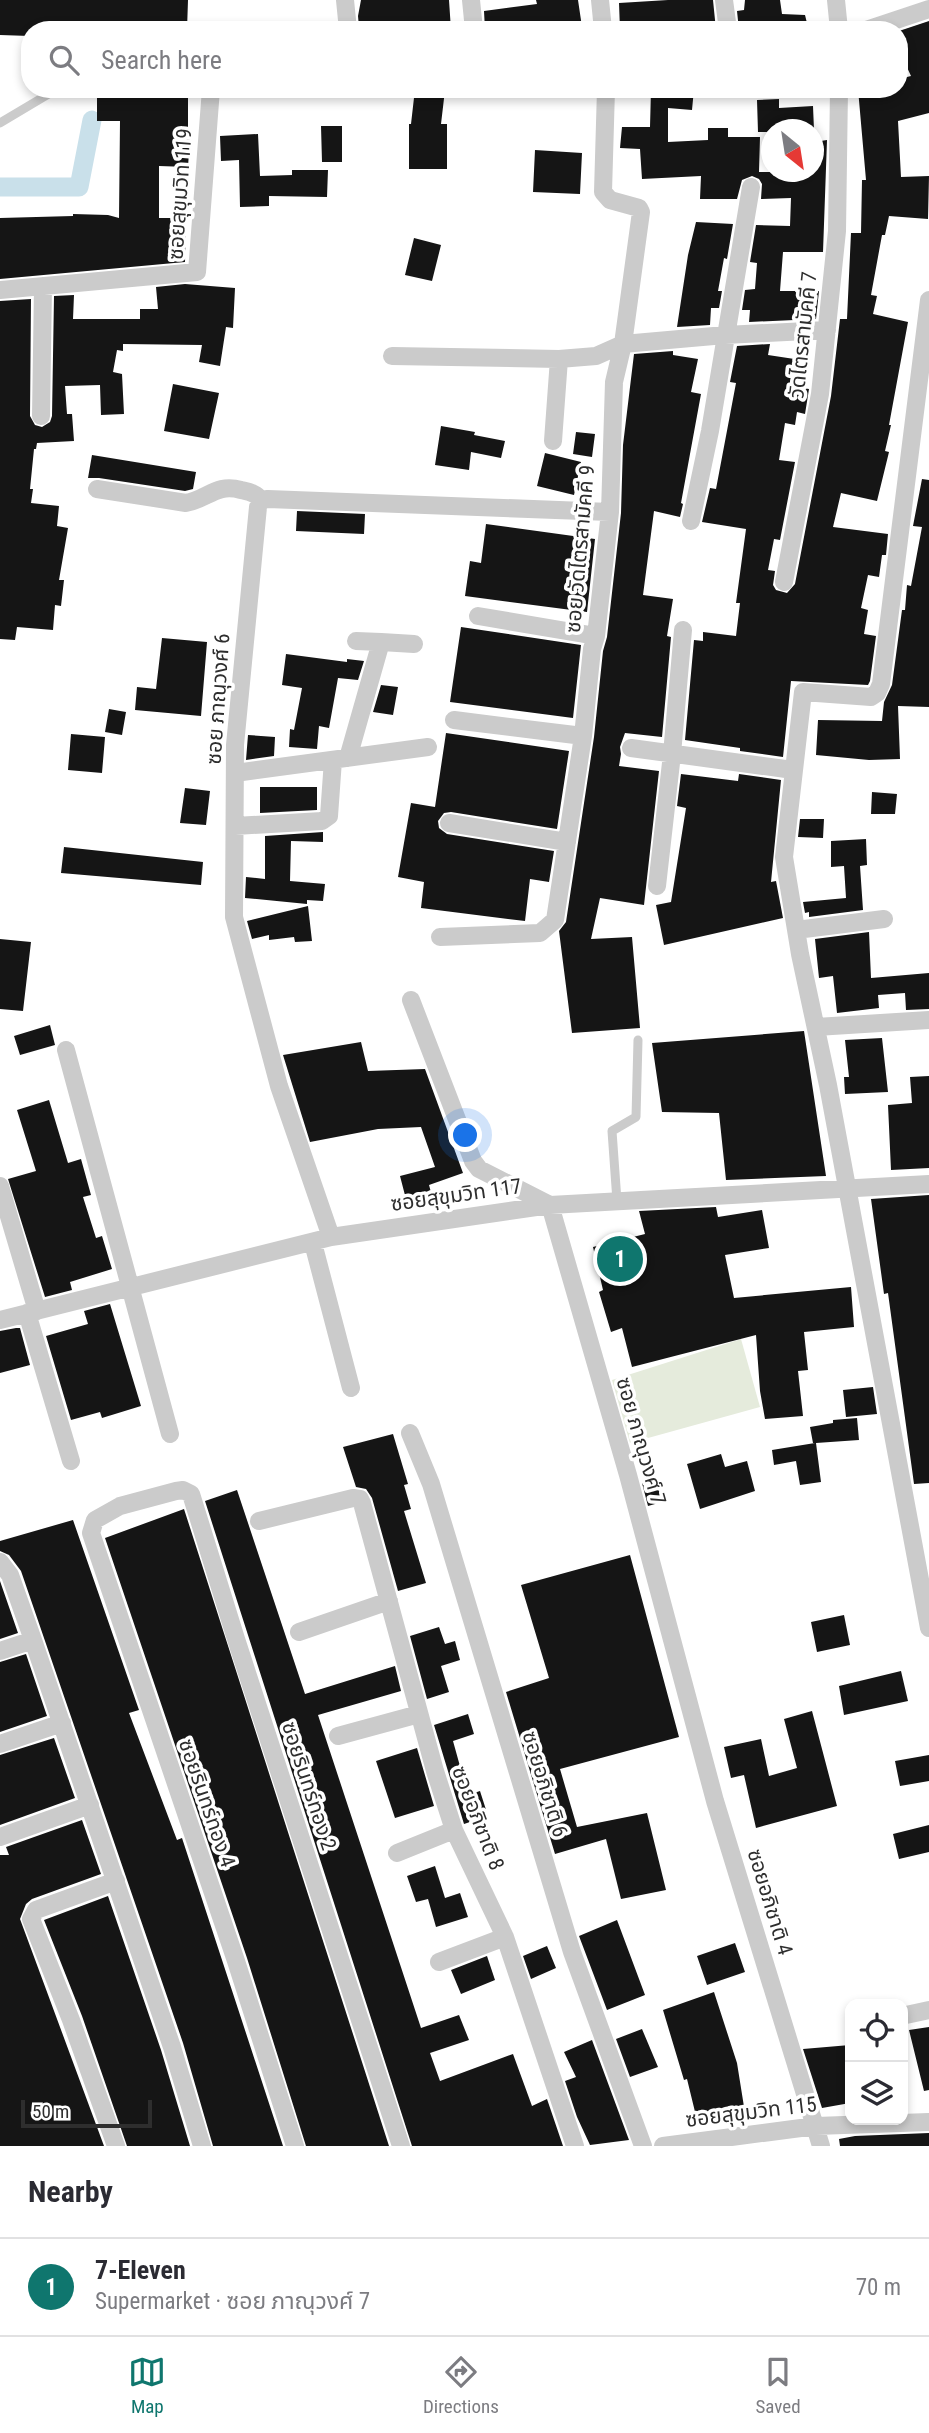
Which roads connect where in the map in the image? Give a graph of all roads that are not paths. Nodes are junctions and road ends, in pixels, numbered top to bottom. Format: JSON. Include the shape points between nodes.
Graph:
{"nodes":[{"id":1,"x":345,"y":0,"type":"edge"},
{"id":2,"x":471,"y":0,"type":"edge"},
{"id":3,"x":600,"y":0,"type":"edge"},
{"id":4,"x":724,"y":0,"type":"edge"},
{"id":5,"x":836,"y":0,"type":"edge"},
{"id":6,"x":921,"y":7,"type":"edge"},
{"id":7,"x":347,"y":21,"type":"edge"},
{"id":8,"x":473,"y":21,"type":"edge"},
{"id":9,"x":602,"y":21,"type":"edge"},
{"id":10,"x":727,"y":21,"type":"edge"},
{"id":11,"x":838,"y":21,"type":"edge"},
{"id":12,"x":888,"y":21,"type":"edge"},
{"id":13,"x":42,"y":98,"type":"edge"},
{"id":14,"x":210,"y":98,"type":"edge"},
{"id":15,"x":606,"y":98,"type":"edge"},
{"id":16,"x":839,"y":98,"type":"edge"},
{"id":17,"x":0,"y":123,"type":"edge"},
{"id":18,"x":751,"y":187,"type":"dead end"},
{"id":19,"x":43,"y":286,"type":"junction"},
{"id":20,"x":0,"y":290,"type":"edge"},
{"id":21,"x":929,"y":300,"type":"edge"},
{"id":22,"x":827,"y":330,"type":"junction"},
{"id":23,"x":725,"y":335,"type":"junction"},
{"id":24,"x":623,"y":344,"type":"junction"},
{"id":25,"x":392,"y":356,"type":"dead end"},
{"id":26,"x":559,"y":359,"type":"junction"},
{"id":27,"x":41,"y":416,"type":"dead end"},
{"id":28,"x":553,"y":441,"type":"dead end"},
{"id":29,"x":97,"y":489,"type":"dead end"},
{"id":30,"x":261,"y":500,"type":"junction"},
{"id":31,"x":610,"y":512,"type":"junction"},
{"id":32,"x":691,"y":521,"type":"dead end"},
{"id":33,"x":784,"y":582,"type":"dead end"},
{"id":34,"x":478,"y":616,"type":"dead end"},
{"id":35,"x":683,"y":630,"type":"dead end"},
{"id":36,"x":596,"y":636,"type":"junction"},
{"id":37,"x":356,"y":641,"type":"dead end"},
{"id":38,"x":381,"y":642,"type":"junction"},
{"id":39,"x":414,"y":644,"type":"dead end"},
{"id":40,"x":454,"y":720,"type":"dead end"},
{"id":41,"x":583,"y":736,"type":"junction"},
{"id":42,"x":428,"y":747,"type":"dead end"},
{"id":43,"x":631,"y":748,"type":"dead end"},
{"id":44,"x":672,"y":754,"type":"junction"},
{"id":45,"x":341,"y":759,"type":"junction"},
{"id":46,"x":793,"y":771,"type":"junction"},
{"id":47,"x":235,"y":774,"type":"junction"},
{"id":48,"x":449,"y":822,"type":"dead end"},
{"id":49,"x":235,"y":826,"type":"junction"},
{"id":50,"x":567,"y":842,"type":"junction"},
{"id":51,"x":657,"y":886,"type":"dead end"},
{"id":52,"x":884,"y":919,"type":"dead end"},
{"id":53,"x":796,"y":930,"type":"junction"},
{"id":54,"x":440,"y":937,"type":"dead end"},
{"id":55,"x":411,"y":1000,"type":"dead end"},
{"id":56,"x":929,"y":1020,"type":"edge"},
{"id":57,"x":816,"y":1027,"type":"junction"},
{"id":58,"x":638,"y":1040,"type":"dead end"},
{"id":59,"x":66,"y":1050,"type":"dead end"},
{"id":60,"x":929,"y":1184,"type":"edge"},
{"id":61,"x":0,"y":1186,"type":"edge"},
{"id":62,"x":846,"y":1188,"type":"junction"},
{"id":63,"x":617,"y":1201,"type":"junction"},
{"id":64,"x":550,"y":1205,"type":"junction"},
{"id":65,"x":322,"y":1240,"type":"junction"},
{"id":66,"x":132,"y":1287,"type":"junction"},
{"id":67,"x":32,"y":1312,"type":"junction"},
{"id":68,"x":0,"y":1320,"type":"edge"},
{"id":69,"x":351,"y":1388,"type":"dead end"},
{"id":70,"x":410,"y":1433,"type":"dead end"},
{"id":71,"x":170,"y":1434,"type":"dead end"},
{"id":72,"x":71,"y":1461,"type":"dead end"},
{"id":73,"x":137,"y":1501,"type":"joint"},
{"id":74,"x":259,"y":1521,"type":"dead end"},
{"id":75,"x":0,"y":1562,"type":"edge"},
{"id":76,"x":389,"y":1601,"type":"junction"},
{"id":77,"x":929,"y":1628,"type":"edge"},
{"id":78,"x":299,"y":1632,"type":"dead end"},
{"id":79,"x":33,"y":1640,"type":"junction"},
{"id":80,"x":0,"y":1651,"type":"edge"},
{"id":81,"x":685,"y":1690,"type":"joint"},
{"id":82,"x":419,"y":1714,"type":"junction"},
{"id":83,"x":62,"y":1723,"type":"junction"},
{"id":84,"x":338,"y":1736,"type":"dead end"},
{"id":85,"x":0,"y":1744,"type":"edge"},
{"id":86,"x":90,"y":1805,"type":"junction"},
{"id":87,"x":454,"y":1830,"type":"junction"},
{"id":88,"x":0,"y":1837,"type":"edge"},
{"id":89,"x":397,"y":1853,"type":"dead end"},
{"id":90,"x":116,"y":1881,"type":"junction"},
{"id":91,"x":505,"y":1937,"type":"junction"},
{"id":92,"x":439,"y":1962,"type":"dead end"},
{"id":93,"x":929,"y":2010,"type":"edge"},
{"id":94,"x":908,"y":2015,"type":"edge"},
{"id":95,"x":929,"y":2122,"type":"edge"},
{"id":96,"x":816,"y":2126,"type":"junction"},
{"id":97,"x":116,"y":2146,"type":"edge"},
{"id":98,"x":202,"y":2146,"type":"edge"},
{"id":99,"x":295,"y":2146,"type":"edge"},
{"id":100,"x":401,"y":2146,"type":"edge"},
{"id":101,"x":575,"y":2146,"type":"edge"},
{"id":102,"x":643,"y":2146,"type":"edge"},
{"id":103,"x":663,"y":2146,"type":"edge"},
{"id":104,"x":821,"y":2146,"type":"edge"}],
"edges":[{"from":1,"to":7,"type":"street"},
{"from":2,"to":8,"type":"street"},
{"from":3,"to":9,"type":"street"},
{"from":4,"to":10,"type":"street"},
{"from":5,"to":11,"type":"street"},
{"from":6,"to":12,"type":"street"},
{"from":13,"to":17,"type":"lane"},
{"from":14,"to":19,"type":"street","name":"ซอยสุขุมวิท 119","via":[[197,272]]},
{"from":15,"to":24,"type":"street","name":"ซอย วัดไตรสามัคคี 9","via":[[603,191],[610,200],[641,212]]},
{"from":16,"to":22,"type":"street","name":"วัดไตรสามัคคี 7","via":[[837,231]]},
{"from":18,"to":23,"type":"street"},
{"from":19,"to":20,"type":"street","name":"ซอยสุขุมวิท 119"},
{"from":19,"to":27,"type":"street"},
{"from":21,"to":46,"type":"street","via":[[881,684],[872,697],[803,692]]},
{"from":22,"to":23,"type":"street"},
{"from":22,"to":33,"type":"street","name":"วัดไตรสามัคคี 7","via":[[820,394]]},
{"from":23,"to":24,"type":"street"},
{"from":23,"to":32,"type":"street"},
{"from":24,"to":26,"type":"street","via":[[596,356]]},
{"from":24,"to":31,"type":"street","name":"ซอย วัดไตรสามัคคี 9","via":[[614,382]]},
{"from":25,"to":26,"type":"street"},
{"from":26,"to":28,"type":"street"},
{"from":29,"to":30,"type":"street","via":[[186,503],[227,487],[251,492]]},
{"from":30,"to":31,"type":"street"},
{"from":30,"to":47,"type":"street","name":"ซอย ภาณุวงศ์ 6"},
{"from":31,"to":36,"type":"street","name":"ซอย วัดไตรสามัคคี 9"},
{"from":34,"to":36,"type":"street"},
{"from":35,"to":44,"type":"street"},
{"from":36,"to":41,"type":"street","name":"ซอย วัดไตรสามัคคี 9"},
{"from":37,"to":38,"type":"street"},
{"from":38,"to":39,"type":"street"},
{"from":38,"to":45,"type":"street"},
{"from":40,"to":41,"type":"street"},
{"from":41,"to":50,"type":"street","name":"ซอย วัดไตรสามัคคี 9"},
{"from":42,"to":45,"type":"street"},
{"from":43,"to":44,"type":"street"},
{"from":44,"to":46,"type":"street"},
{"from":44,"to":51,"type":"street"},
{"from":45,"to":47,"type":"street"},
{"from":45,"to":49,"type":"street","via":[[329,816],[322,821]]},
{"from":46,"to":53,"type":"street","via":[[784,857]]},
{"from":47,"to":49,"type":"street","name":"ซอย ภาณุวงศ์ 6"},
{"from":48,"to":50,"type":"street"},
{"from":49,"to":65,"type":"street","name":"ซอย ภาณุวงศ์ 6","via":[[234,917]]},
{"from":50,"to":54,"type":"street","name":"ซอย วัดไตรสามัคคี 9","via":[[555,920],[548,928],[530,934]]},
{"from":52,"to":53,"type":"street"},
{"from":53,"to":57,"type":"street"},
{"from":55,"to":64,"type":"street","via":[[473,1161],[479,1169]]},
{"from":56,"to":57,"type":"street"},
{"from":57,"to":62,"type":"street"},
{"from":58,"to":63,"type":"lane","via":[[636,1117],[612,1131]]},
{"from":59,"to":66,"type":"street"},
{"from":60,"to":62,"type":"street","name":"ซอยสุขุมวิท 117"},
{"from":61,"to":67,"type":"street"},
{"from":62,"to":63,"type":"street","name":"ซอยสุขุมวิท 117"},
{"from":62,"to":77,"type":"street"},
{"from":63,"to":64,"type":"street","name":"ซอยสุขุมวิท 117"},
{"from":64,"to":65,"type":"street","name":"ซอยสุขุมวิท 117"},
{"from":64,"to":81,"type":"street","name":"ซอย ภาณุวงศ์ 7"},
{"from":65,"to":66,"type":"street","name":"ซอยสุขุมวิท 117"},
{"from":65,"to":69,"type":"street","name":"ซอย ภาณุวงศ์ 6"},
{"from":66,"to":67,"type":"street","name":"ซอยสุขุมวิท 117"},
{"from":66,"to":71,"type":"street"},
{"from":67,"to":68,"type":"street","name":"ซอยสุขุมวิท 117"},
{"from":67,"to":72,"type":"street"},
{"from":70,"to":102,"type":"street","name":"ซอยอภิชาติ 6","via":[[431,1484],[572,1952]]},
{"from":73,"to":99,"type":"street","name":"ซอยรินทร์ทอง 4","via":[[95,1520],[90,1533]]},
{"from":73,"to":100,"type":"street","name":"ซอยรินทร์ทอง 2","via":[[183,1490],[191,1494]]},
{"from":74,"to":76,"type":"street","name":"ซอยอภิชาติ 8","via":[[360,1499]]},
{"from":75,"to":79,"type":"street","via":[[10,1575]]},
{"from":76,"to":78,"type":"street"},
{"from":76,"to":82,"type":"street","name":"ซอยอภิชาติ 8"},
{"from":79,"to":80,"type":"street"},
{"from":79,"to":83,"type":"street"},
{"from":81,"to":96,"type":"street","name":"ซอยอภิชาติ 4"},
{"from":82,"to":84,"type":"street"},
{"from":82,"to":87,"type":"street","name":"ซอยอภิชาติ 8"},
{"from":83,"to":85,"type":"street"},
{"from":83,"to":86,"type":"street"},
{"from":86,"to":88,"type":"street"},
{"from":86,"to":90,"type":"street"},
{"from":87,"to":89,"type":"street"},
{"from":87,"to":91,"type":"street","name":"ซอยอภิชาติ 8"},
{"from":90,"to":97,"type":"street","via":[[36,1910],[31,1919]]},
{"from":90,"to":98,"type":"street"},
{"from":91,"to":92,"type":"street"},
{"from":91,"to":101,"type":"street","name":"ซอยอภิชาติ 8"},
{"from":93,"to":94,"type":"street"},
{"from":95,"to":96,"type":"street","name":"ซอยสุขุมวิท 115"},
{"from":96,"to":103,"type":"street","name":"ซอยสุขุมวิท 115"},
{"from":96,"to":104,"type":"street","name":"ซอยอภิชาติ 4"}]}
